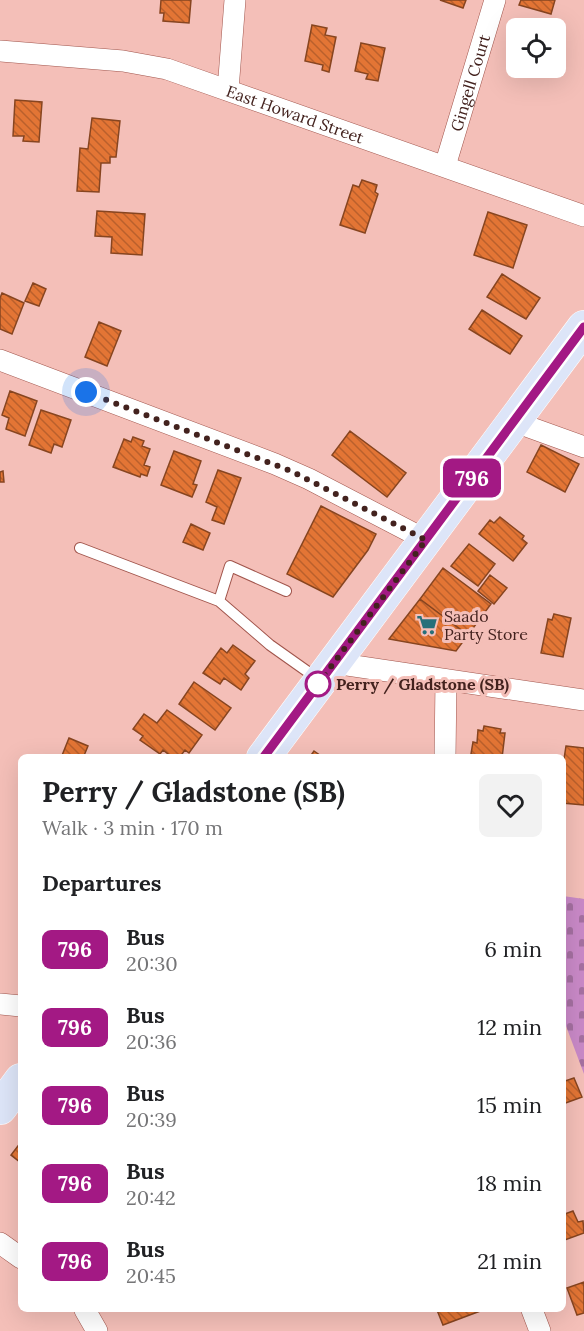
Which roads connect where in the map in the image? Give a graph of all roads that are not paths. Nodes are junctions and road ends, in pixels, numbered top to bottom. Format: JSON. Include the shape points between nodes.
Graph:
{"nodes":[{"id":1,"x":235,"y":0,"type":"edge"},
{"id":2,"x":495,"y":0,"type":"edge"},
{"id":3,"x":0,"y":51,"type":"edge"},
{"id":4,"x":228,"y":90,"type":"junction"},
{"id":5,"x":445,"y":166,"type":"junction"},
{"id":6,"x":584,"y":216,"type":"edge"},
{"id":7,"x":584,"y":327,"type":"edge"},
{"id":8,"x":0,"y":360,"type":"edge"},
{"id":9,"x":515,"y":422,"type":"junction"},
{"id":10,"x":584,"y":447,"type":"edge"},
{"id":11,"x":426,"y":540,"type":"junction"},
{"id":12,"x":80,"y":548,"type":"dead end"},
{"id":13,"x":286,"y":591,"type":"dead end"},
{"id":14,"x":219,"y":601,"type":"junction"},
{"id":15,"x":327,"y":672,"type":"junction"},
{"id":16,"x":446,"y":680,"type":"junction"},
{"id":17,"x":584,"y":700,"type":"edge"},
{"id":18,"x":266,"y":754,"type":"edge"},
{"id":19,"x":445,"y":754,"type":"edge"},
{"id":20,"x":0,"y":1004,"type":"edge"},
{"id":21,"x":18,"y":1006,"type":"edge"},
{"id":22,"x":18,"y":1084,"type":"edge"},
{"id":23,"x":0,"y":1108,"type":"edge"},
{"id":24,"x":0,"y":1242,"type":"edge"},
{"id":25,"x":18,"y":1256,"type":"edge"},
{"id":26,"x":86,"y":1312,"type":"edge"},
{"id":27,"x":533,"y":1312,"type":"edge"},
{"id":28,"x":97,"y":1331,"type":"edge"},
{"id":29,"x":540,"y":1331,"type":"edge"}],
"edges":[{"from":1,"to":4,"type":"street"},
{"from":2,"to":5,"type":"street","name":"Gingell Court"},
{"from":3,"to":4,"type":"street","name":"East Howard Street","via":[[134,62]]},
{"from":4,"to":5,"type":"street","name":"East Howard Street"},
{"from":5,"to":6,"type":"street","name":"East Howard Street"},
{"from":7,"to":9,"type":"main road"},
{"from":8,"to":11,"type":"street","via":[[266,460]]},
{"from":9,"to":10,"type":"street"},
{"from":9,"to":11,"type":"main road"},
{"from":11,"to":15,"type":"main road"},
{"from":12,"to":14,"type":"lane"},
{"from":13,"to":14,"type":"lane","via":[[230,566]]},
{"from":14,"to":15,"type":"lane","via":[[270,645]]},
{"from":15,"to":16,"type":"street"},
{"from":15,"to":18,"type":"main road"},
{"from":16,"to":17,"type":"street"},
{"from":16,"to":19,"type":"street"},
{"from":20,"to":21,"type":"street"},
{"from":22,"to":23,"type":"main road"},
{"from":24,"to":25,"type":"street"},
{"from":26,"to":28,"type":"street"},
{"from":27,"to":29,"type":"street"}]}
